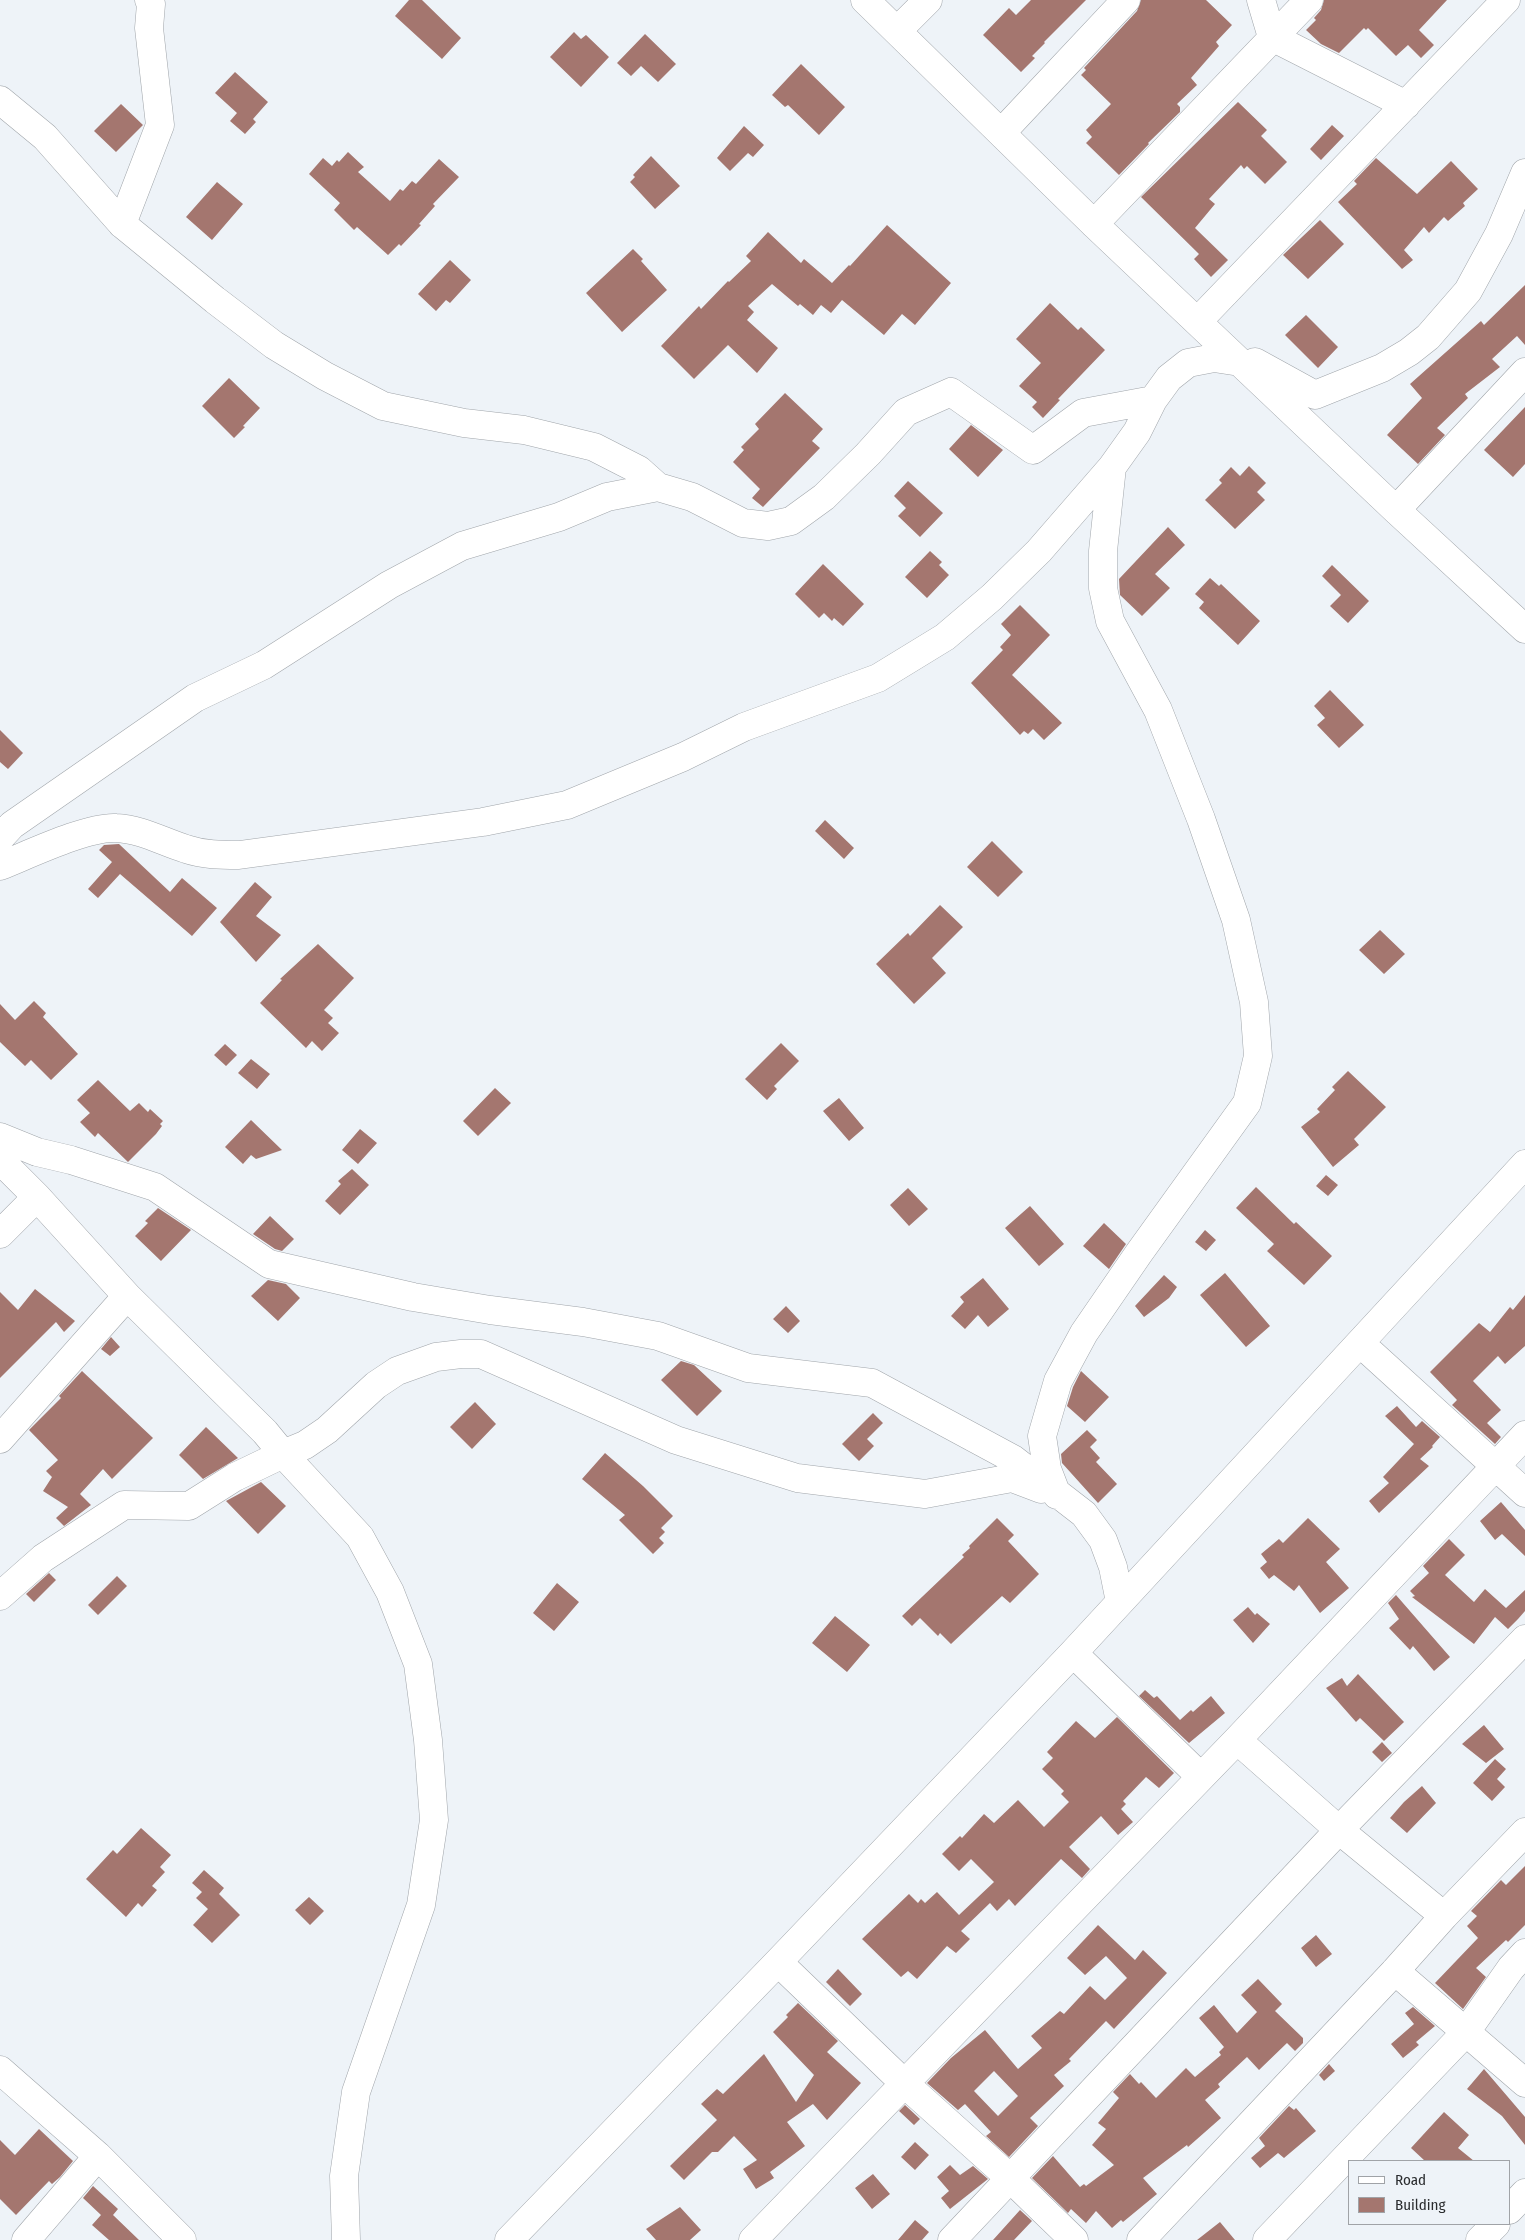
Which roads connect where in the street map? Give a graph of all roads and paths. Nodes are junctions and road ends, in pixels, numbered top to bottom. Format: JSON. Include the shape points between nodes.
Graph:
{"nodes":[{"id":1,"x":149,"y":0,"type":"edge"},
{"id":2,"x":865,"y":0,"type":"edge"},
{"id":3,"x":928,"y":0,"type":"edge"},
{"id":4,"x":1126,"y":0,"type":"edge"},
{"id":5,"x":1261,"y":0,"type":"edge"},
{"id":6,"x":1309,"y":0,"type":"edge"},
{"id":7,"x":1506,"y":0,"type":"edge"},
{"id":8,"x":898,"y":30,"type":"junction"},
{"id":9,"x":1272,"y":37,"type":"junction"},
{"id":10,"x":0,"y":100,"type":"edge"},
{"id":11,"x":1406,"y":105,"type":"junction"},
{"id":12,"x":1002,"y":132,"type":"junction"},
{"id":13,"x":1525,"y":173,"type":"edge"},
{"id":14,"x":122,"y":224,"type":"junction"},
{"id":15,"x":1094,"y":224,"type":"junction"},
{"id":16,"x":1198,"y":322,"type":"junction"},
{"id":17,"x":1220,"y":343,"type":"junction"},
{"id":18,"x":1240,"y":362,"type":"junction"},
{"id":19,"x":1525,"y":372,"type":"edge"},
{"id":20,"x":1153,"y":400,"type":"junction"},
{"id":21,"x":1112,"y":467,"type":"junction"},
{"id":22,"x":658,"y":487,"type":"junction"},
{"id":23,"x":1396,"y":510,"type":"junction"},
{"id":24,"x":1525,"y":629,"type":"edge"},
{"id":25,"x":0,"y":838,"type":"edge"},
{"id":26,"x":0,"y":866,"type":"edge"},
{"id":27,"x":0,"y":1137,"type":"edge"},
{"id":28,"x":0,"y":1160,"type":"edge"},
{"id":29,"x":1525,"y":1164,"type":"edge"},
{"id":30,"x":37,"y":1198,"type":"junction"},
{"id":31,"x":0,"y":1234,"type":"edge"},
{"id":32,"x":127,"y":1296,"type":"junction"},
{"id":33,"x":1360,"y":1343,"type":"junction"},
{"id":34,"x":1525,"y":1435,"type":"edge"},
{"id":35,"x":0,"y":1439,"type":"edge"},
{"id":36,"x":283,"y":1454,"type":"junction"},
{"id":37,"x":1495,"y":1466,"type":"junction"},
{"id":38,"x":1525,"y":1493,"type":"edge"},
{"id":39,"x":1057,"y":1495,"type":"junction"},
{"id":40,"x":0,"y":1596,"type":"edge"},
{"id":41,"x":1120,"y":1602,"type":"junction"},
{"id":42,"x":1525,"y":1639,"type":"edge"},
{"id":43,"x":1073,"y":1653,"type":"junction"},
{"id":44,"x":1237,"y":1740,"type":"junction"},
{"id":45,"x":1201,"y":1777,"type":"junction"},
{"id":46,"x":1339,"y":1830,"type":"junction"},
{"id":47,"x":1525,"y":1832,"type":"edge"},
{"id":48,"x":1444,"y":1916,"type":"junction"},
{"id":49,"x":1525,"y":1953,"type":"edge"},
{"id":50,"x":778,"y":1962,"type":"junction"},
{"id":51,"x":1395,"y":1971,"type":"junction"},
{"id":52,"x":1466,"y":2032,"type":"junction"},
{"id":53,"x":0,"y":2070,"type":"edge"},
{"id":54,"x":1525,"y":2083,"type":"edge"},
{"id":55,"x":905,"y":2084,"type":"junction"},
{"id":56,"x":98,"y":2156,"type":"junction"},
{"id":57,"x":1011,"y":2179,"type":"junction"},
{"id":58,"x":1525,"y":2193,"type":"edge"},
{"id":59,"x":1510,"y":2209,"type":"edge"},
{"id":60,"x":1495,"y":2225,"type":"edge"},
{"id":61,"x":26,"y":2240,"type":"edge"},
{"id":62,"x":182,"y":2240,"type":"edge"},
{"id":63,"x":346,"y":2240,"type":"edge"},
{"id":64,"x":509,"y":2240,"type":"edge"},
{"id":65,"x":753,"y":2240,"type":"edge"},
{"id":66,"x":952,"y":2240,"type":"edge"},
{"id":67,"x":1074,"y":2240,"type":"edge"},
{"id":68,"x":1141,"y":2240,"type":"edge"},
{"id":69,"x":1267,"y":2240,"type":"edge"},
{"id":70,"x":1480,"y":2240,"type":"edge"}],
"edges":[{"from":1,"to":14,"type":"street","via":[[160,125]]},
{"from":2,"to":8,"type":"street"},
{"from":3,"to":8,"type":"street"},
{"from":4,"to":12,"type":"street"},
{"from":5,"to":9,"type":"street"},
{"from":6,"to":9,"type":"street"},
{"from":7,"to":11,"type":"street"},
{"from":8,"to":12,"type":"street"},
{"from":9,"to":11,"type":"street"},
{"from":9,"to":15,"type":"street"},
{"from":10,"to":14,"type":"street","via":[[45,137]]},
{"from":11,"to":16,"type":"street"},
{"from":12,"to":15,"type":"street"},
{"from":13,"to":17,"type":"street","via":[[1499,234],[1468,291],[1428,337],[1382,368],[1316,395]]},
{"from":14,"to":22,"type":"street","via":[[274,345],[383,406],[464,423],[524,430],[594,448],[639,470]]},
{"from":15,"to":16,"type":"street"},
{"from":16,"to":17,"type":"street"},
{"from":17,"to":18,"type":"street"},
{"from":18,"to":20,"type":"street","via":[[1214,358],[1188,363],[1169,378]]},
{"from":18,"to":23,"type":"street"},
{"from":19,"to":23,"type":"street"},
{"from":20,"to":21,"type":"street","via":[[1137,432]]},
{"from":20,"to":22,"type":"street","via":[[1083,413],[1033,450],[951,392],[906,412],[824,497],[791,521],[768,526],[743,523],[692,497]]},
{"from":21,"to":26,"type":"street","via":[[1039,551],[945,637],[878,678],[744,727],[683,757],[567,805],[483,822],[239,855],[210,855],[138,831],[115,828],[70,838]]},
{"from":21,"to":39,"type":"street","via":[[1102,551],[1103,588],[1110,622],[1158,710],[1236,920],[1254,1002],[1258,1056],[1247,1103],[1122,1277],[1084,1333],[1058,1381],[1042,1436],[1046,1469]]},
{"from":22,"to":25,"type":"street","via":[[607,497],[559,517],[462,546],[389,585],[264,665],[195,698],[12,825]]},
{"from":23,"to":24,"type":"street"},
{"from":27,"to":39,"type":"street","via":[[37,1152],[155,1187],[269,1264],[413,1297],[658,1336],[748,1368],[872,1384],[1013,1460]]},
{"from":28,"to":30,"type":"street"},
{"from":29,"to":33,"type":"street"},
{"from":30,"to":31,"type":"street"},
{"from":30,"to":32,"type":"street"},
{"from":32,"to":35,"type":"street"},
{"from":32,"to":36,"type":"street","via":[[266,1432]]},
{"from":33,"to":37,"type":"street"},
{"from":33,"to":41,"type":"street"},
{"from":34,"to":37,"type":"street"},
{"from":36,"to":39,"type":"street","via":[[305,1445],[327,1430],[376,1385],[397,1371],[436,1357],[481,1354],[676,1440],[796,1478],[925,1494],[1012,1478]]},
{"from":36,"to":40,"type":"street","via":[[235,1477],[189,1506],[124,1505],[43,1558]]},
{"from":36,"to":63,"type":"street","via":[[360,1537],[390,1592],[418,1664],[429,1749],[434,1820],[421,1905],[356,2092],[344,2176]]},
{"from":37,"to":38,"type":"street"},
{"from":37,"to":44,"type":"street"},
{"from":39,"to":41,"type":"street","via":[[1084,1514],[1103,1540],[1113,1567]]},
{"from":41,"to":43,"type":"street"},
{"from":42,"to":46,"type":"street"},
{"from":43,"to":45,"type":"street"},
{"from":43,"to":50,"type":"street"},
{"from":44,"to":45,"type":"street"},
{"from":44,"to":46,"type":"street"},
{"from":45,"to":55,"type":"street"},
{"from":46,"to":48,"type":"street"},
{"from":46,"to":57,"type":"street"},
{"from":47,"to":48,"type":"street"},
{"from":48,"to":51,"type":"street"},
{"from":49,"to":52,"type":"street"},
{"from":50,"to":55,"type":"street"},
{"from":50,"to":64,"type":"street"},
{"from":51,"to":52,"type":"street"},
{"from":51,"to":68,"type":"street"},
{"from":52,"to":54,"type":"street"},
{"from":52,"to":69,"type":"street"},
{"from":53,"to":56,"type":"street"},
{"from":55,"to":57,"type":"street"},
{"from":55,"to":65,"type":"street"},
{"from":56,"to":61,"type":"street"},
{"from":56,"to":62,"type":"street"},
{"from":57,"to":66,"type":"street"},
{"from":57,"to":67,"type":"street"},
{"from":58,"to":59,"type":"street"},
{"from":60,"to":70,"type":"street"}]}
